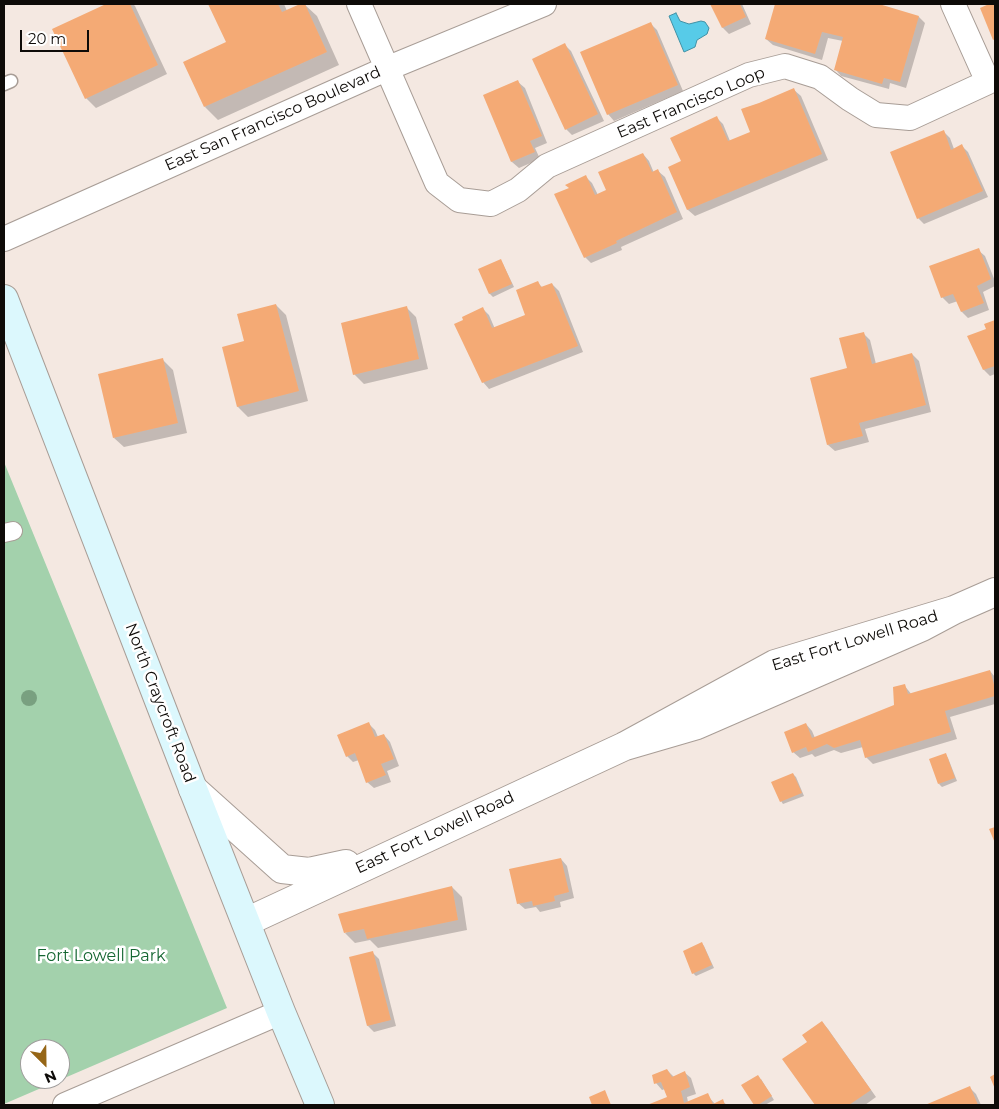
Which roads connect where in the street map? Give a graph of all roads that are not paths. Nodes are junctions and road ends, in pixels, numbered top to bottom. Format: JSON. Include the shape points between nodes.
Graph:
{"nodes":[{"id":1,"x":359,"y":4,"type":"edge"},
{"id":2,"x":544,"y":4,"type":"edge"},
{"id":3,"x":953,"y":4,"type":"edge"},
{"id":4,"x":386,"y":69,"type":"junction"},
{"id":5,"x":4,"y":239,"type":"edge"},
{"id":6,"x":4,"y":299,"type":"edge"},
{"id":7,"x":995,"y":592,"type":"edge"},
{"id":8,"x":193,"y":789,"type":"junction"},
{"id":9,"x":387,"y":856,"type":"junction"},
{"id":10,"x":246,"y":922,"type":"junction"},
{"id":11,"x":281,"y":1012,"type":"junction"},
{"id":12,"x":65,"y":1105,"type":"edge"},
{"id":13,"x":320,"y":1105,"type":"edge"}],
"edges":[{"from":1,"to":4,"type":"street"},
{"from":2,"to":4,"type":"street","name":"East San Francisco Boulevard"},
{"from":3,"to":4,"type":"street","name":"East Francisco Loop","via":[[988,82],[910,118],[876,114],[820,77],[785,66],[748,75],[547,166],[518,190],[491,204],[459,200],[437,183]]},
{"from":4,"to":5,"type":"street","name":"East San Francisco Boulevard"},
{"from":6,"to":8,"type":"main road","name":"North Craycroft Road"},
{"from":7,"to":9,"type":"street","name":"East Fort Lowell Road","via":[[698,725],[625,746]]},
{"from":8,"to":9,"type":"street","via":[[282,869],[309,872]]},
{"from":8,"to":10,"type":"main road","name":"North Craycroft Road"},
{"from":9,"to":10,"type":"street","name":"East Fort Lowell Road"},
{"from":10,"to":11,"type":"main road","name":"North Craycroft Road"},
{"from":11,"to":12,"type":"street"},
{"from":11,"to":13,"type":"main road","name":"North Craycroft Road"}]}
